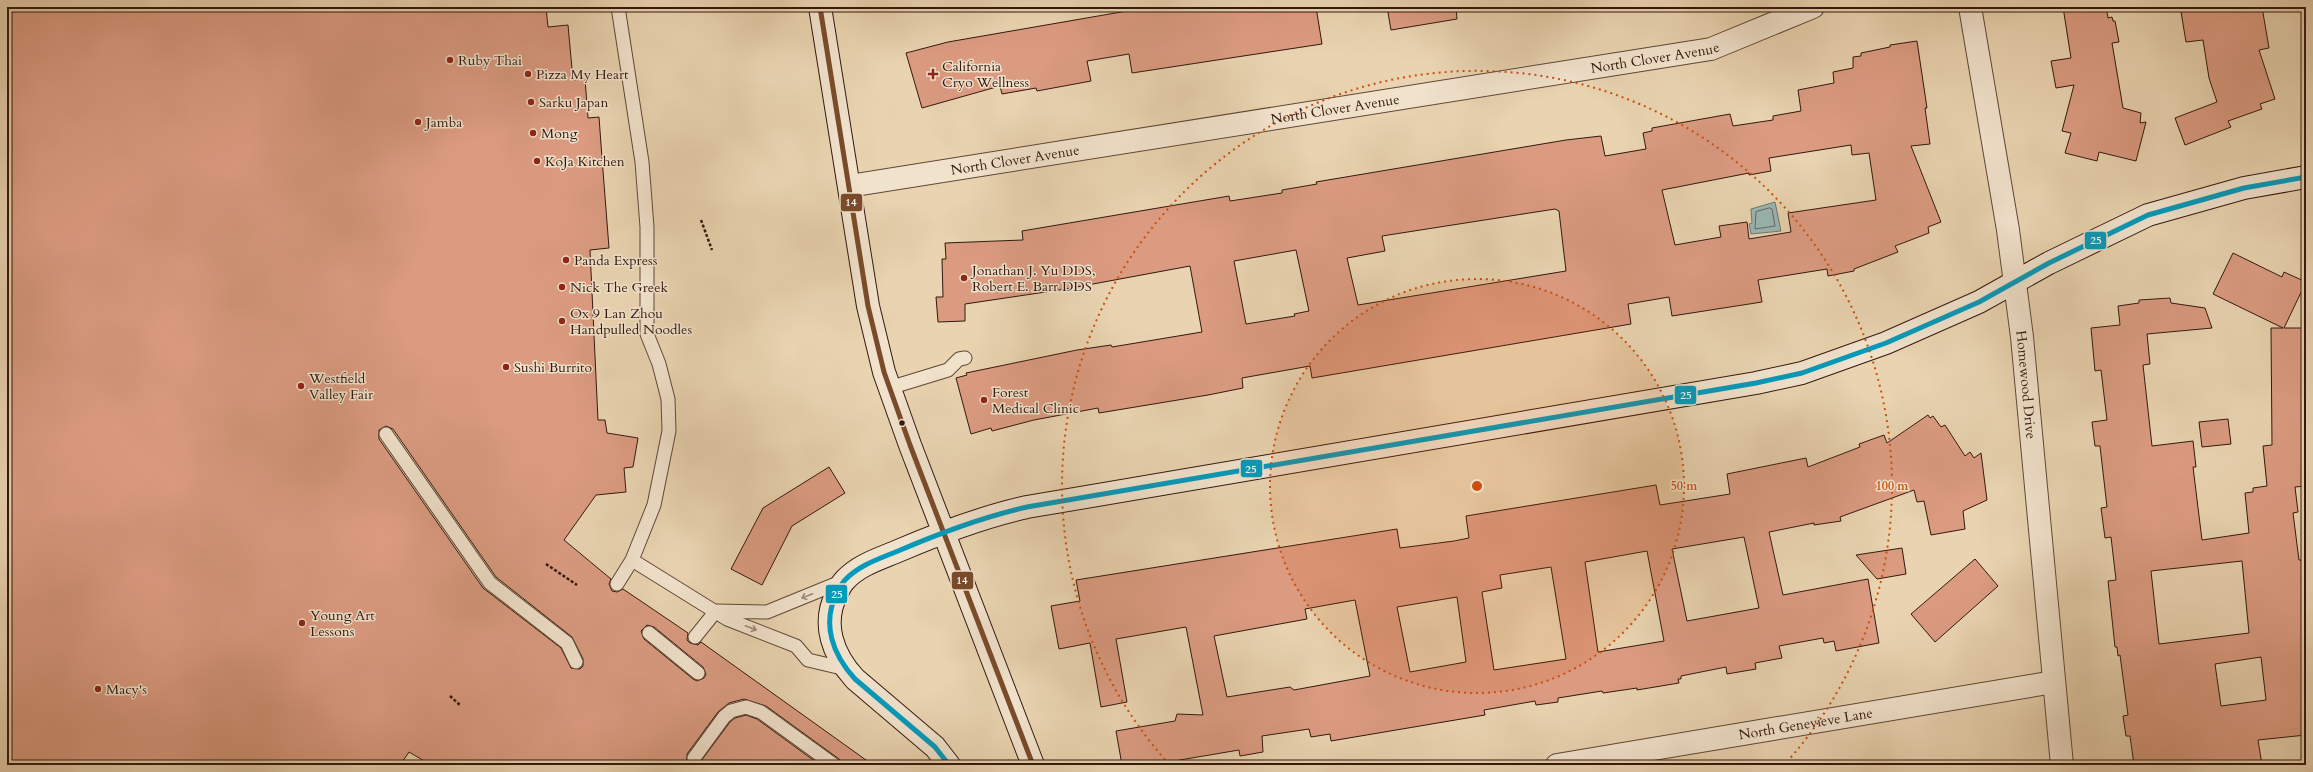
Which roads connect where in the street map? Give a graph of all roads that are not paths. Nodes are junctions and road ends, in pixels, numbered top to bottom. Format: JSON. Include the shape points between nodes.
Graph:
{"nodes":[{"id":1,"x":618,"y":7,"type":"edge"},
{"id":2,"x":820,"y":7,"type":"edge"},
{"id":3,"x":1814,"y":7,"type":"edge"},
{"id":4,"x":1970,"y":7,"type":"edge"},
{"id":5,"x":2306,"y":177,"type":"edge"},
{"id":6,"x":849,"y":186,"type":"junction"},
{"id":7,"x":2014,"y":283,"type":"junction"},
{"id":8,"x":965,"y":358,"type":"dead end"},
{"id":9,"x":889,"y":388,"type":"junction"},
{"id":10,"x":386,"y":434,"type":"dead end"},
{"id":11,"x":944,"y":531,"type":"junction"},
{"id":12,"x":632,"y":560,"type":"junction"},
{"id":13,"x":844,"y":581,"type":"junction"},
{"id":14,"x":617,"y":584,"type":"dead end"},
{"id":15,"x":716,"y":611,"type":"junction"},
{"id":16,"x":649,"y":633,"type":"dead end"},
{"id":17,"x":695,"y":637,"type":"dead end"},
{"id":18,"x":576,"y":662,"type":"dead end"},
{"id":19,"x":846,"y":669,"type":"junction"},
{"id":20,"x":698,"y":673,"type":"dead end"},
{"id":21,"x":2054,"y":682,"type":"junction"},
{"id":22,"x":694,"y":758,"type":"dead end"},
{"id":23,"x":834,"y":765,"type":"edge"},
{"id":24,"x":950,"y":765,"type":"edge"},
{"id":25,"x":1033,"y":765,"type":"edge"},
{"id":26,"x":1557,"y":765,"type":"edge"},
{"id":27,"x":2062,"y":765,"type":"edge"}],
"edges":[{"from":1,"to":12,"type":"lane","via":[[642,162],[647,227],[647,334],[659,364],[668,399],[669,418],[669,431],[654,505]]},
{"from":2,"to":6,"type":"main road"},
{"from":3,"to":6,"type":"main road","name":"North Clover Avenue","via":[[1711,49]]},
{"from":4,"to":7,"type":"main road","name":"Homewood Drive","via":[[2008,225]]},
{"from":5,"to":7,"type":"main road","via":[[2244,188],[2148,215]]},
{"from":6,"to":9,"type":"main road","via":[[868,306]]},
{"from":7,"to":11,"type":"main road","via":[[1979,302],[1886,343],[1802,373],[1740,386],[1120,489],[994,514]]},
{"from":7,"to":21,"type":"main road","name":"Homewood Drive","via":[[2023,345]]},
{"from":8,"to":9,"type":"lane","via":[[959,359],[948,370]]},
{"from":9,"to":11,"type":"main road"},
{"from":10,"to":18,"type":"lane","via":[[490,583],[567,643]]},
{"from":11,"to":13,"type":"main road","via":[[861,567]]},
{"from":11,"to":25,"type":"main road"},
{"from":12,"to":14,"type":"lane"},
{"from":12,"to":15,"type":"lane"},
{"from":13,"to":15,"type":"lane","one_way":true,"via":[[767,612]]},
{"from":13,"to":19,"type":"main road","via":[[833,601],[829,634],[834,649]]},
{"from":15,"to":17,"type":"lane"},
{"from":15,"to":19,"type":"lane","one_way":true,"via":[[727,619],[796,646],[808,660]]},
{"from":16,"to":20,"type":"lane"},
{"from":19,"to":24,"type":"main road","via":[[935,747]]},
{"from":21,"to":26,"type":"main road","name":"North Genevieve Lane"},
{"from":21,"to":27,"type":"main road","name":"Homewood Drive"},
{"from":22,"to":23,"type":"lane","via":[[724,717],[731,711],[746,707],[761,712]]}]}
